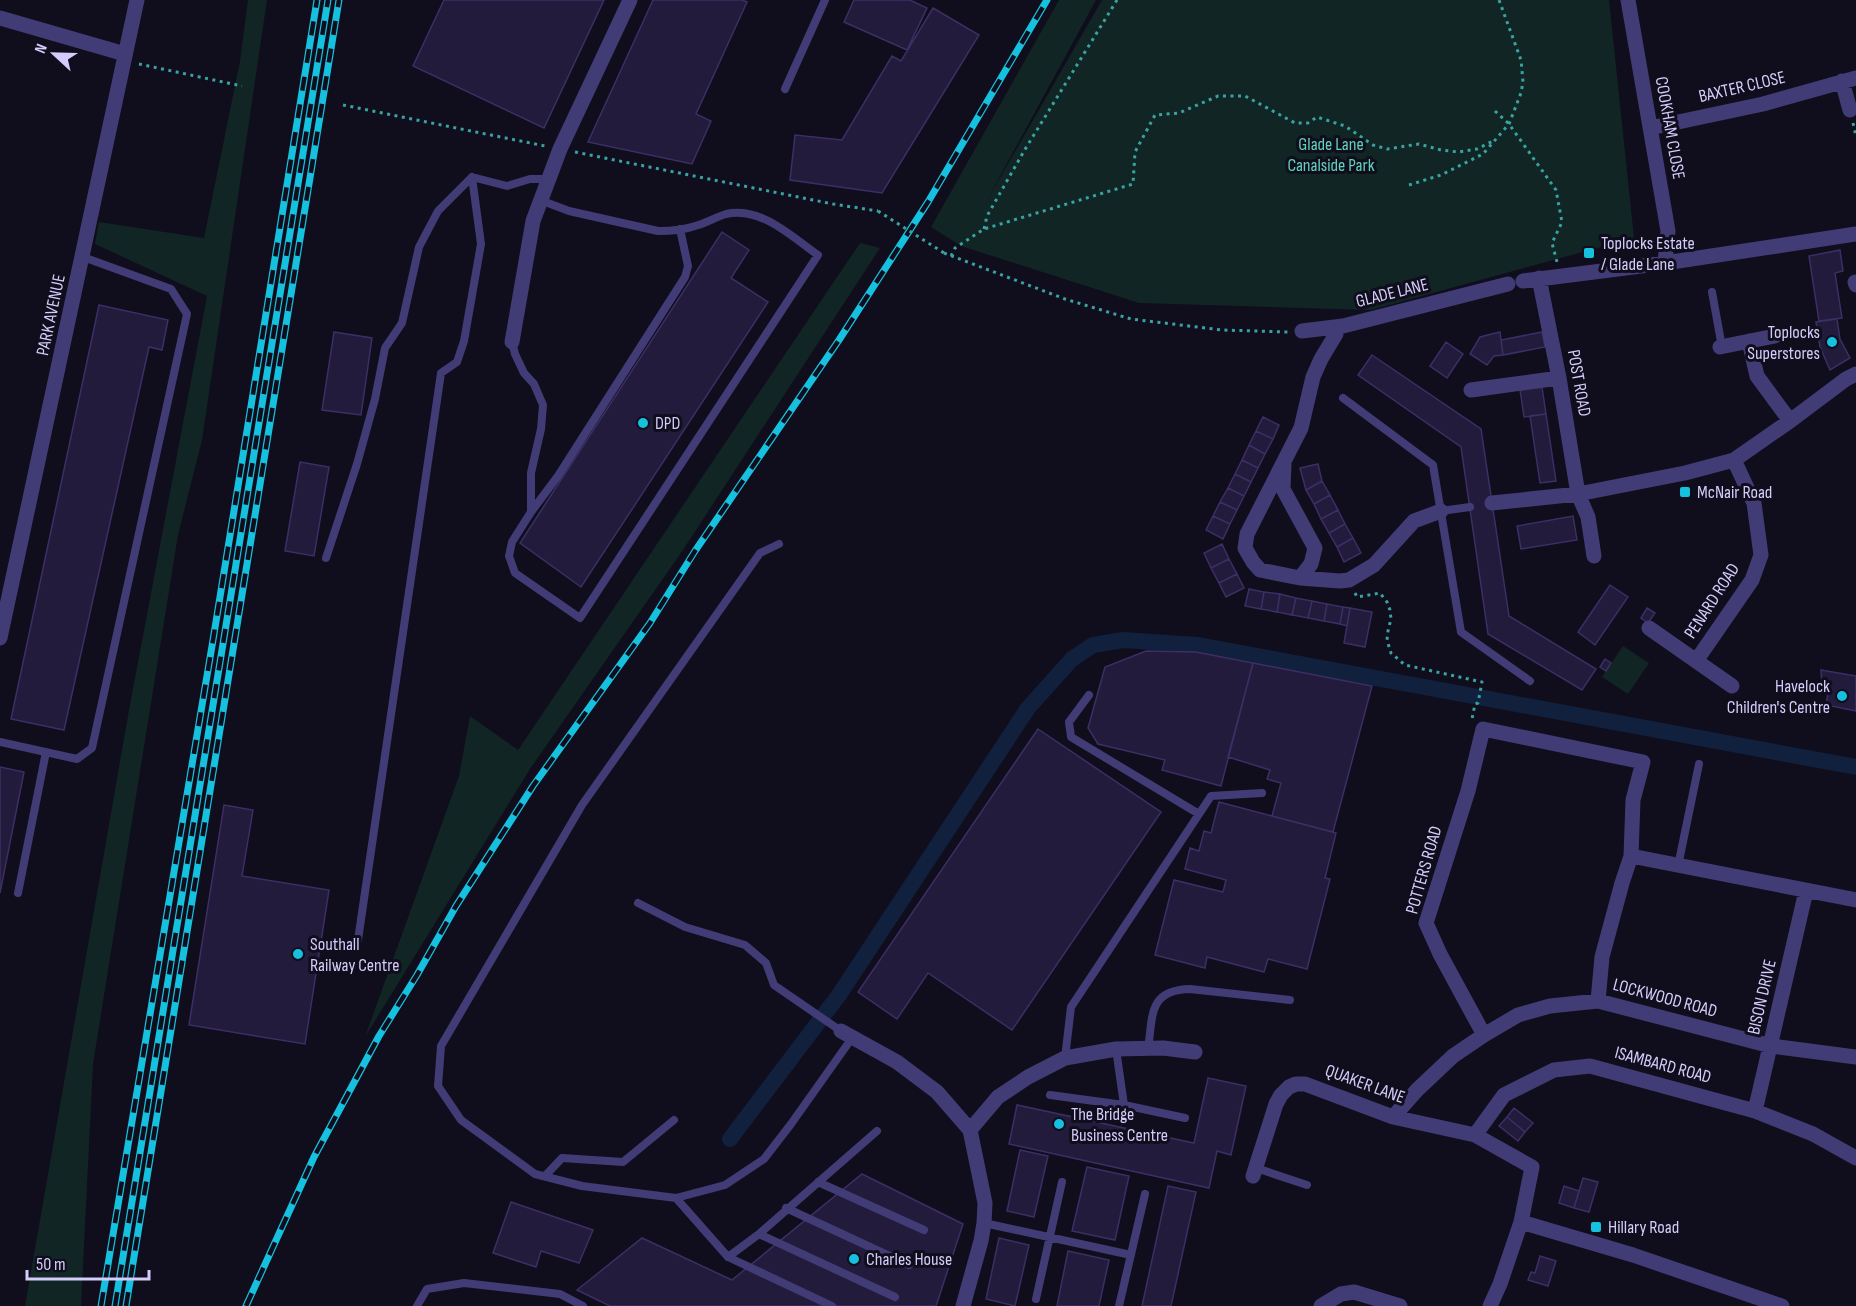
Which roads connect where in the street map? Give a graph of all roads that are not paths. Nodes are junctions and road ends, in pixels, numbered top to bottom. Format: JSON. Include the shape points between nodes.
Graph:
{"nodes":[{"id":1,"x":137,"y":0,"type":"edge"},
{"id":2,"x":630,"y":0,"type":"edge"},
{"id":3,"x":825,"y":0,"type":"edge"},
{"id":4,"x":1628,"y":0,"type":"edge"},
{"id":5,"x":0,"y":18,"type":"edge"},
{"id":6,"x":125,"y":54,"type":"junction"},
{"id":7,"x":1849,"y":80,"type":"edge"},
{"id":8,"x":785,"y":88,"type":"dead end"},
{"id":9,"x":1850,"y":110,"type":"dead end"},
{"id":10,"x":1650,"y":128,"type":"junction"},
{"id":11,"x":472,"y":177,"type":"junction"},
{"id":12,"x":547,"y":179,"type":"junction"},
{"id":13,"x":540,"y":200,"type":"junction"},
{"id":14,"x":680,"y":229,"type":"junction"},
{"id":15,"x":1856,"y":234,"type":"edge"},
{"id":16,"x":83,"y":257,"type":"junction"},
{"id":17,"x":1665,"y":263,"type":"junction"},
{"id":18,"x":1539,"y":278,"type":"junction"},
{"id":19,"x":1712,"y":292,"type":"dead end"},
{"id":20,"x":1336,"y":327,"type":"junction"},
{"id":21,"x":1302,"y":331,"type":"road end"},
{"id":22,"x":1775,"y":336,"type":"dead end"},
{"id":23,"x":1749,"y":341,"type":"junction"},
{"id":24,"x":512,"y":342,"type":"joint"},
{"id":25,"x":1721,"y":347,"type":"joint"},
{"id":26,"x":1856,"y":374,"type":"edge"},
{"id":27,"x":1559,"y":378,"type":"junction"},
{"id":28,"x":1471,"y":390,"type":"dead end"},
{"id":29,"x":1343,"y":398,"type":"dead end"},
{"id":30,"x":1790,"y":421,"type":"junction"},
{"id":31,"x":1734,"y":460,"type":"junction"},
{"id":32,"x":1284,"y":464,"type":"junction"},
{"id":33,"x":1578,"y":495,"type":"junction"},
{"id":34,"x":1492,"y":503,"type":"dead end"},
{"id":35,"x":1470,"y":507,"type":"dead end"},
{"id":36,"x":1441,"y":511,"type":"junction"},
{"id":37,"x":531,"y":512,"type":"junction"},
{"id":38,"x":779,"y":544,"type":"dead end"},
{"id":39,"x":1315,"y":548,"type":"junction"},
{"id":40,"x":1594,"y":556,"type":"dead end"},
{"id":41,"x":326,"y":558,"type":"dead end"},
{"id":42,"x":1300,"y":578,"type":"junction"},
{"id":43,"x":1346,"y":583,"type":"junction"},
{"id":44,"x":1649,"y":628,"type":"dead end"},
{"id":45,"x":0,"y":638,"type":"edge"},
{"id":46,"x":1696,"y":661,"type":"junction"},
{"id":47,"x":1530,"y":681,"type":"dead end"},
{"id":48,"x":1732,"y":686,"type":"dead end"},
{"id":49,"x":1089,"y":695,"type":"dead end"},
{"id":50,"x":0,"y":742,"type":"edge"},
{"id":51,"x":46,"y":752,"type":"junction"},
{"id":52,"x":1699,"y":764,"type":"dead end"},
{"id":53,"x":1262,"y":793,"type":"dead end"},
{"id":54,"x":1199,"y":814,"type":"junction"},
{"id":55,"x":1630,"y":856,"type":"junction"},
{"id":56,"x":1678,"y":866,"type":"junction"},
{"id":57,"x":1806,"y":891,"type":"junction"},
{"id":58,"x":18,"y":893,"type":"dead end"},
{"id":59,"x":1856,"y":900,"type":"edge"},
{"id":60,"x":638,"y":903,"type":"dead end"},
{"id":61,"x":358,"y":940,"type":"dead end"},
{"id":62,"x":1290,"y":1000,"type":"dead end"},
{"id":63,"x":1598,"y":1001,"type":"junction"},
{"id":64,"x":847,"y":1035,"type":"junction"},
{"id":65,"x":1484,"y":1035,"type":"junction"},
{"id":66,"x":1771,"y":1046,"type":"junction"},
{"id":67,"x":1148,"y":1048,"type":"junction"},
{"id":68,"x":1116,"y":1049,"type":"junction"},
{"id":69,"x":1195,"y":1052,"type":"dead end"},
{"id":70,"x":1856,"y":1057,"type":"edge"},
{"id":71,"x":1065,"y":1058,"type":"junction"},
{"id":72,"x":1050,"y":1095,"type":"dead end"},
{"id":73,"x":1124,"y":1105,"type":"junction"},
{"id":74,"x":1755,"y":1110,"type":"junction"},
{"id":75,"x":1392,"y":1117,"type":"junction"},
{"id":76,"x":1185,"y":1118,"type":"dead end"},
{"id":77,"x":674,"y":1120,"type":"dead end"},
{"id":78,"x":970,"y":1130,"type":"junction"},
{"id":79,"x":878,"y":1131,"type":"dead end"},
{"id":80,"x":1475,"y":1136,"type":"junction"},
{"id":81,"x":1856,"y":1158,"type":"edge"},
{"id":82,"x":1254,"y":1172,"type":"joint"},
{"id":83,"x":544,"y":1176,"type":"junction"},
{"id":84,"x":818,"y":1182,"type":"junction"},
{"id":85,"x":1062,"y":1182,"type":"dead end"},
{"id":86,"x":1307,"y":1185,"type":"dead end"},
{"id":87,"x":1144,"y":1194,"type":"dead end"},
{"id":88,"x":676,"y":1198,"type":"junction"},
{"id":89,"x":786,"y":1208,"type":"junction"},
{"id":90,"x":1521,"y":1222,"type":"junction"},
{"id":91,"x":984,"y":1223,"type":"junction"},
{"id":92,"x":924,"y":1230,"type":"dead end"},
{"id":93,"x":759,"y":1234,"type":"junction"},
{"id":94,"x":1049,"y":1237,"type":"junction"},
{"id":95,"x":1131,"y":1255,"type":"junction"},
{"id":96,"x":728,"y":1257,"type":"junction"},
{"id":97,"x":909,"y":1265,"type":"dead end"},
{"id":98,"x":895,"y":1297,"type":"dead end"},
{"id":99,"x":1036,"y":1299,"type":"dead end"},
{"id":100,"x":417,"y":1306,"type":"edge"},
{"id":101,"x":583,"y":1306,"type":"edge"},
{"id":102,"x":832,"y":1306,"type":"edge"},
{"id":103,"x":963,"y":1306,"type":"edge"},
{"id":104,"x":1119,"y":1306,"type":"edge"},
{"id":105,"x":1321,"y":1306,"type":"edge"},
{"id":106,"x":1400,"y":1306,"type":"edge"},
{"id":107,"x":1490,"y":1306,"type":"edge"},
{"id":108,"x":1782,"y":1306,"type":"edge"}],
"edges":[{"from":1,"to":6,"type":"street","name":"PARK AVENUE"},
{"from":2,"to":12,"type":"street"},
{"from":3,"to":8,"type":"lane"},
{"from":4,"to":10,"type":"street","name":"COOKHAM CLOSE"},
{"from":5,"to":6,"type":"street"},
{"from":6,"to":16,"type":"street","name":"PARK AVENUE"},
{"from":7,"to":9,"type":"street","name":"BAXTER CLOSE"},
{"from":7,"to":10,"type":"street","name":"BAXTER CLOSE","via":[[1763,104]]},
{"from":10,"to":17,"type":"street","name":"COOKHAM CLOSE","via":[[1668,231]]},
{"from":11,"to":12,"type":"lane","via":[[507,186]]},
{"from":11,"to":41,"type":"lane","via":[[438,211],[418,247],[402,323],[385,348],[357,464]]},
{"from":11,"to":61,"type":"lane","via":[[481,244],[464,341],[457,362],[441,373]]},
{"from":12,"to":13,"type":"street"},
{"from":13,"to":14,"type":"lane","via":[[569,211],[658,231]]},
{"from":13,"to":24,"type":"street"},
{"from":14,"to":37,"type":"lane","via":[[688,266],[684,277]]},
{"from":14,"to":37,"type":"lane","via":[[740,213],[769,221],[818,255],[580,618],[515,573],[509,556],[512,542]]},
{"from":15,"to":17,"type":"street","name":"GLADE LANE"},
{"from":16,"to":45,"type":"street","name":"PARK AVENUE"},
{"from":16,"to":51,"type":"lane","via":[[171,289],[187,314],[92,748],[77,759]]},
{"from":17,"to":18,"type":"street","name":"GLADE LANE"},
{"from":18,"to":20,"type":"street","name":"GLADE LANE"},
{"from":18,"to":27,"type":"street","name":"POST ROAD"},
{"from":19,"to":25,"type":"lane"},
{"from":20,"to":21,"type":"street","name":"GLADE LANE"},
{"from":20,"to":32,"type":"street","via":[[1313,377],[1301,428]]},
{"from":22,"to":23,"type":"street"},
{"from":23,"to":25,"type":"street"},
{"from":23,"to":30,"type":"street","via":[[1757,376]]},
{"from":24,"to":37,"type":"lane","via":[[543,405],[531,473]]},
{"from":26,"to":30,"type":"street"},
{"from":27,"to":28,"type":"street"},
{"from":27,"to":33,"type":"street","name":"POST ROAD"},
{"from":29,"to":36,"type":"lane","via":[[1433,465]]},
{"from":30,"to":31,"type":"street"},
{"from":31,"to":33,"type":"street"},
{"from":31,"to":46,"type":"street","name":"PENARD ROAD","via":[[1754,503],[1761,555],[1752,580]]},
{"from":32,"to":39,"type":"street","via":[[1283,489]]},
{"from":32,"to":42,"type":"street","via":[[1247,534],[1245,548],[1260,570]]},
{"from":33,"to":34,"type":"street"},
{"from":33,"to":40,"type":"street","name":"POST ROAD","via":[[1588,517]]},
{"from":35,"to":36,"type":"lane"},
{"from":36,"to":43,"type":"street","via":[[1414,521],[1374,565]]},
{"from":36,"to":47,"type":"lane","via":[[1461,632]]},
{"from":38,"to":83,"type":"lane","via":[[760,553],[582,805],[441,1046],[438,1086],[461,1120],[535,1174]]},
{"from":39,"to":42,"type":"street","via":[[1311,564]]},
{"from":39,"to":43,"type":"street","via":[[1327,571]]},
{"from":42,"to":43,"type":"street"},
{"from":44,"to":46,"type":"street","name":"PENARD ROAD"},
{"from":46,"to":48,"type":"street","name":"PENARD ROAD"},
{"from":49,"to":54,"type":"lane","via":[[1069,722],[1071,737]]},
{"from":50,"to":51,"type":"lane"},
{"from":51,"to":58,"type":"lane"},
{"from":52,"to":56,"type":"lane"},
{"from":53,"to":54,"type":"lane","via":[[1211,796]]},
{"from":54,"to":71,"type":"lane","via":[[1071,1007]]},
{"from":55,"to":56,"type":"street"},
{"from":55,"to":63,"type":"street","via":[[1602,957]]},
{"from":55,"to":65,"type":"street","name":"POTTERS ROAD","via":[[1633,800],[1643,762],[1481,735],[1468,791],[1426,923]]},
{"from":56,"to":57,"type":"street"},
{"from":57,"to":59,"type":"street"},
{"from":57,"to":66,"type":"street","name":"BISON DRIVE"},
{"from":60,"to":64,"type":"lane","via":[[685,927],[744,945],[766,963],[774,985]]},
{"from":62,"to":67,"type":"lane","via":[[1190,989],[1168,992],[1156,1004]]},
{"from":63,"to":65,"type":"street","name":"LOCKWOOD ROAD","via":[[1550,1006],[1518,1015]]},
{"from":63,"to":66,"type":"street","name":"LOCKWOOD ROAD"},
{"from":64,"to":78,"type":"street","via":[[897,1062],[938,1092]]},
{"from":64,"to":88,"type":"lane","via":[[764,1159],[725,1185]]},
{"from":65,"to":75,"type":"street","name":"LOCKWOOD ROAD","via":[[1453,1056]]},
{"from":66,"to":70,"type":"street","name":"LOCKWOOD ROAD"},
{"from":66,"to":74,"type":"street","name":"BISON DRIVE"},
{"from":67,"to":68,"type":"street"},
{"from":67,"to":69,"type":"street"},
{"from":68,"to":71,"type":"street"},
{"from":68,"to":73,"type":"lane"},
{"from":71,"to":78,"type":"street","via":[[998,1097]]},
{"from":72,"to":73,"type":"lane"},
{"from":73,"to":76,"type":"lane"},
{"from":74,"to":80,"type":"street","name":"ISAMBARD ROAD","via":[[1590,1066],[1554,1070],[1504,1095]]},
{"from":74,"to":81,"type":"street","name":"ISAMBARD ROAD","via":[[1813,1134]]},
{"from":75,"to":80,"type":"street","name":"QUAKER LANE"},
{"from":75,"to":82,"type":"street","name":"QUAKER LANE","via":[[1318,1087],[1296,1084],[1276,1104]]},
{"from":77,"to":83,"type":"lane","via":[[623,1162],[562,1158]]},
{"from":78,"to":91,"type":"street"},
{"from":79,"to":84,"type":"lane"},
{"from":80,"to":90,"type":"street","name":"QUAKER LANE","via":[[1532,1167]]},
{"from":82,"to":86,"type":"lane"},
{"from":83,"to":88,"type":"lane","via":[[582,1186]]},
{"from":84,"to":89,"type":"lane"},
{"from":84,"to":92,"type":"lane"},
{"from":85,"to":94,"type":"lane"},
{"from":87,"to":95,"type":"lane"},
{"from":88,"to":96,"type":"lane"},
{"from":89,"to":93,"type":"lane"},
{"from":89,"to":97,"type":"lane"},
{"from":90,"to":107,"type":"street"},
{"from":90,"to":108,"type":"street"},
{"from":91,"to":94,"type":"lane"},
{"from":91,"to":103,"type":"street"},
{"from":93,"to":96,"type":"lane"},
{"from":93,"to":98,"type":"lane"},
{"from":94,"to":95,"type":"lane"},
{"from":94,"to":99,"type":"lane"},
{"from":95,"to":104,"type":"lane"},
{"from":96,"to":102,"type":"lane"},
{"from":100,"to":101,"type":"lane","via":[[427,1288],[464,1283],[560,1294]]},
{"from":105,"to":106,"type":"street","via":[[1341,1294],[1354,1292]]}]}
